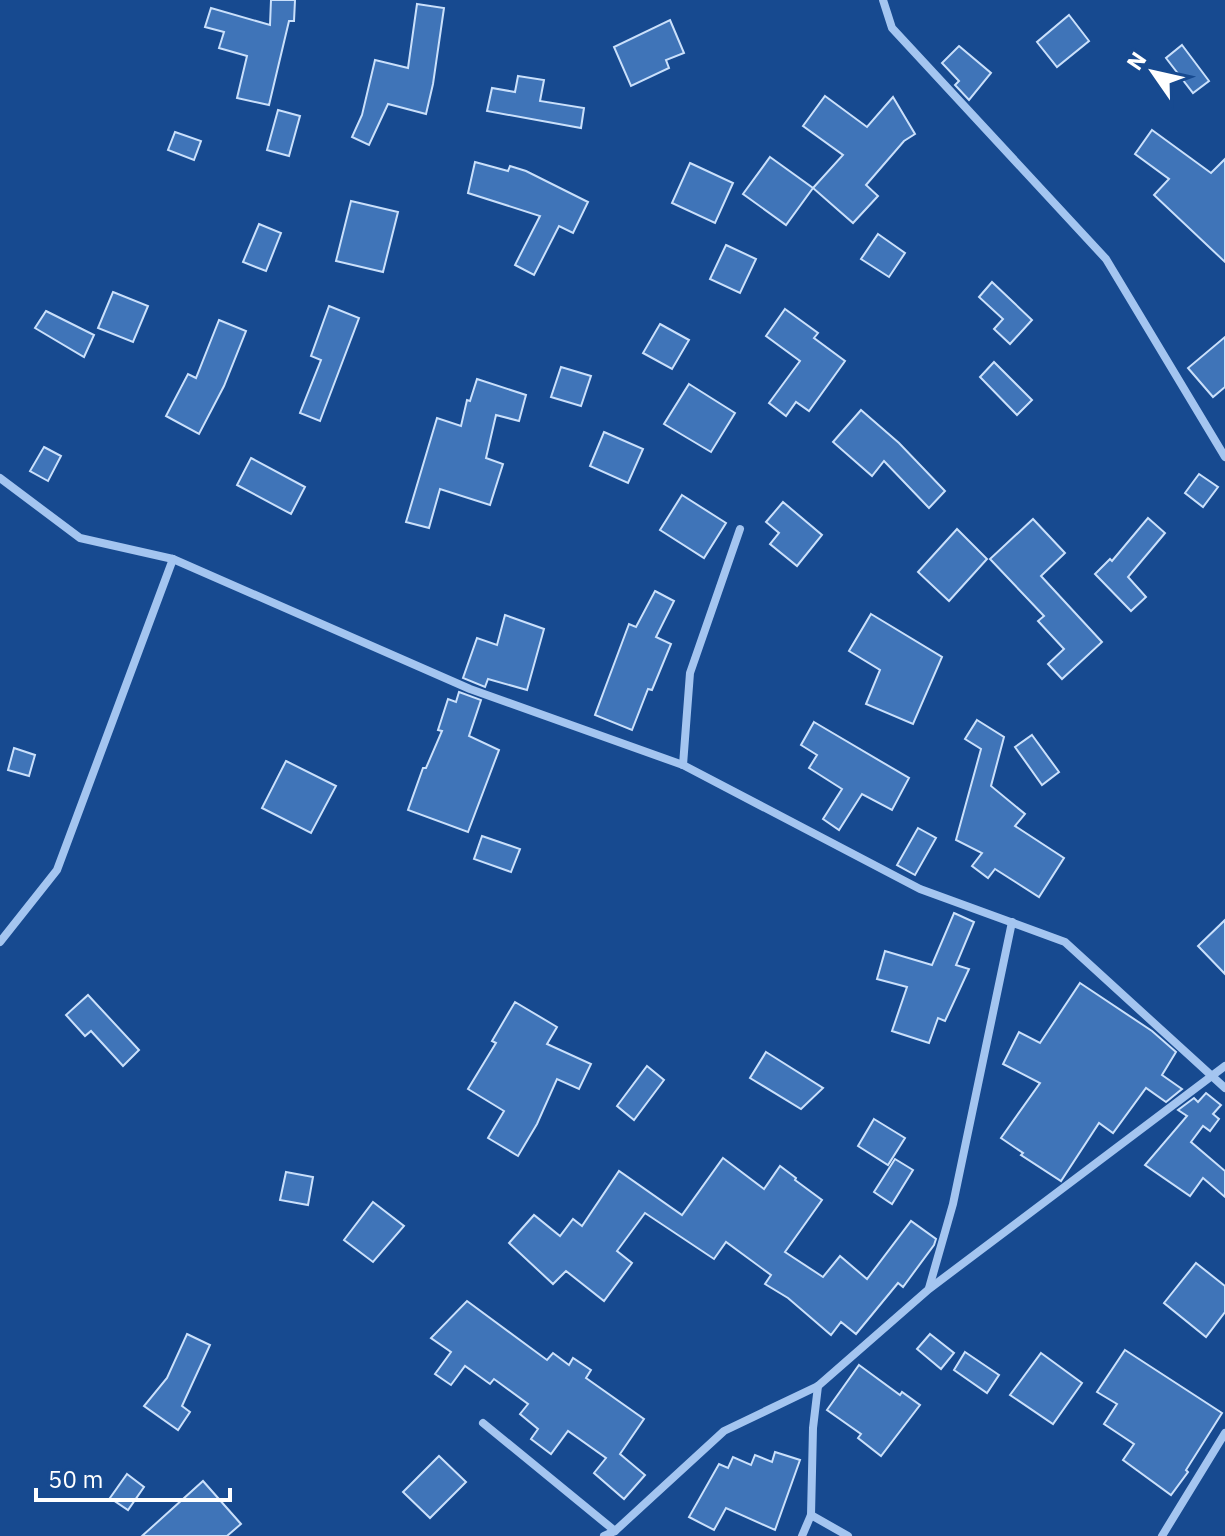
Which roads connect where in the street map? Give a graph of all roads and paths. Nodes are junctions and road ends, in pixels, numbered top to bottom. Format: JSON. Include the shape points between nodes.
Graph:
{"nodes":[{"id":1,"x":883,"y":0,"type":"edge"},
{"id":2,"x":1225,"y":457,"type":"edge"},
{"id":3,"x":0,"y":478,"type":"edge"},
{"id":4,"x":740,"y":529,"type":"dead end"},
{"id":5,"x":173,"y":559,"type":"junction"},
{"id":6,"x":683,"y":765,"type":"junction"},
{"id":7,"x":1012,"y":922,"type":"junction"},
{"id":8,"x":0,"y":942,"type":"edge"},
{"id":9,"x":1225,"y":1066,"type":"edge"},
{"id":10,"x":1213,"y":1074,"type":"junction"},
{"id":11,"x":1225,"y":1088,"type":"edge"},
{"id":12,"x":929,"y":1289,"type":"junction"},
{"id":13,"x":818,"y":1386,"type":"junction"},
{"id":14,"x":483,"y":1423,"type":"dead end"},
{"id":15,"x":1225,"y":1433,"type":"edge"},
{"id":16,"x":811,"y":1515,"type":"junction"},
{"id":17,"x":615,"y":1531,"type":"junction"},
{"id":18,"x":604,"y":1536,"type":"edge"},
{"id":19,"x":802,"y":1536,"type":"edge"},
{"id":20,"x":848,"y":1536,"type":"edge"},
{"id":21,"x":1162,"y":1536,"type":"edge"}],
"edges":[{"from":1,"to":2,"type":"street","via":[[892,28],[1106,259]]},
{"from":3,"to":5,"type":"street","via":[[80,538]]},
{"from":4,"to":6,"type":"street","via":[[690,673]]},
{"from":5,"to":6,"type":"street","via":[[470,689]]},
{"from":5,"to":8,"type":"street","via":[[57,870]]},
{"from":6,"to":7,"type":"street","via":[[920,889]]},
{"from":7,"to":10,"type":"street","via":[[1065,942]]},
{"from":7,"to":12,"type":"street","via":[[953,1204]]},
{"from":9,"to":10,"type":"street"},
{"from":10,"to":11,"type":"street"},
{"from":10,"to":12,"type":"street"},
{"from":12,"to":13,"type":"street"},
{"from":13,"to":16,"type":"street"},
{"from":13,"to":17,"type":"street","via":[[724,1431]]},
{"from":14,"to":17,"type":"street"},
{"from":15,"to":21,"type":"street"},
{"from":16,"to":19,"type":"street"},
{"from":16,"to":20,"type":"street"},
{"from":17,"to":18,"type":"street"}]}
